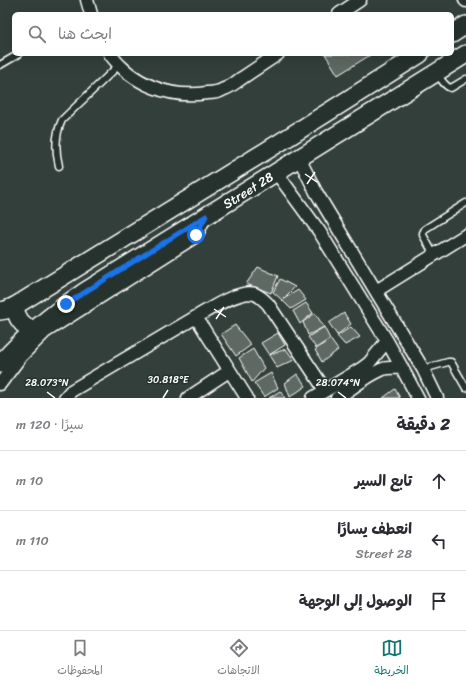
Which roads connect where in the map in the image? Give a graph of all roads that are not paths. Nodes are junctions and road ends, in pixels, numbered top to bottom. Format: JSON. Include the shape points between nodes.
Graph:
{"nodes":[{"id":1,"x":87,"y":0,"type":"edge"},
{"id":2,"x":360,"y":0,"type":"edge"},
{"id":3,"x":90,"y":12,"type":"edge"},
{"id":4,"x":342,"y":12,"type":"edge"},
{"id":5,"x":466,"y":25,"type":"edge"},
{"id":6,"x":454,"y":33,"type":"edge"},
{"id":7,"x":466,"y":54,"type":"edge"},
{"id":8,"x":16,"y":56,"type":"edge"},
{"id":9,"x":112,"y":56,"type":"edge"},
{"id":10,"x":275,"y":56,"type":"edge"},
{"id":11,"x":417,"y":56,"type":"edge"},
{"id":12,"x":0,"y":65,"type":"edge"},
{"id":13,"x":119,"y":65,"type":"junction"},
{"id":14,"x":436,"y":73,"type":"junction"},
{"id":15,"x":466,"y":79,"type":"edge"},
{"id":16,"x":299,"y":158,"type":"junction"},
{"id":17,"x":59,"y":166,"type":"dead end"},
{"id":18,"x":276,"y":172,"type":"junction"},
{"id":19,"x":193,"y":196,"type":"junction"},
{"id":20,"x":466,"y":203,"type":"edge"},
{"id":21,"x":206,"y":216,"type":"junction"},
{"id":22,"x":334,"y":222,"type":"junction"},
{"id":23,"x":319,"y":231,"type":"junction"},
{"id":24,"x":466,"y":234,"type":"edge"},
{"id":25,"x":434,"y":255,"type":"junction"},
{"id":26,"x":376,"y":291,"type":"junction"},
{"id":27,"x":7,"y":309,"type":"edge"},
{"id":28,"x":196,"y":317,"type":"junction"},
{"id":29,"x":34,"y":330,"type":"junction"},
{"id":30,"x":387,"y":341,"type":"junction"},
{"id":31,"x":0,"y":364,"type":"edge"},
{"id":32,"x":402,"y":368,"type":"junction"},
{"id":33,"x":423,"y":370,"type":"junction"},
{"id":34,"x":229,"y":371,"type":"junction"},
{"id":35,"x":0,"y":384,"type":"edge"},
{"id":36,"x":466,"y":388,"type":"edge"},
{"id":37,"x":325,"y":390,"type":"junction"},
{"id":38,"x":65,"y":398,"type":"edge"},
{"id":39,"x":188,"y":398,"type":"edge"},
{"id":40,"x":247,"y":398,"type":"edge"},
{"id":41,"x":313,"y":398,"type":"edge"},
{"id":42,"x":337,"y":398,"type":"edge"},
{"id":43,"x":418,"y":398,"type":"edge"},
{"id":44,"x":437,"y":398,"type":"edge"}],
"edges":[{"from":1,"to":3,"type":"street"},
{"from":2,"to":4,"type":"street"},
{"from":5,"to":6,"type":"street"},
{"from":7,"to":14,"type":"street","name":"Street 28"},
{"from":8,"to":12,"type":"lane"},
{"from":9,"to":13,"type":"street"},
{"from":10,"to":13,"type":"street","via":[[225,89],[187,95],[162,91],[150,86]]},
{"from":11,"to":19,"type":"street","name":"Street 28"},
{"from":13,"to":17,"type":"lane","via":[[62,120],[56,140]]},
{"from":14,"to":15,"type":"lane","via":[[449,88]]},
{"from":14,"to":16,"type":"street","name":"Street 28"},
{"from":16,"to":18,"type":"street","name":"Street 28"},
{"from":16,"to":22,"type":"street"},
{"from":18,"to":21,"type":"street","name":"Street 28"},
{"from":18,"to":23,"type":"street"},
{"from":19,"to":21,"type":"street"},
{"from":19,"to":27,"type":"street","name":"Street 28"},
{"from":20,"to":25,"type":"lane","via":[[423,231]]},
{"from":21,"to":29,"type":"street","name":"Street 28","via":[[84,292]]},
{"from":21,"to":35,"type":"street","via":[[193,238],[45,332]]},
{"from":22,"to":23,"type":"street"},
{"from":22,"to":26,"type":"street"},
{"from":23,"to":30,"type":"street"},
{"from":24,"to":25,"type":"street"},
{"from":25,"to":26,"type":"street"},
{"from":26,"to":33,"type":"street"},
{"from":27,"to":29,"type":"street","via":[[15,313],[27,328]]},
{"from":28,"to":34,"type":"street"},
{"from":28,"to":37,"type":"street","via":[[241,294],[254,293],[262,297]]},
{"from":28,"to":38,"type":"street"},
{"from":29,"to":31,"type":"street","name":"Street 28"},
{"from":30,"to":32,"type":"street"},
{"from":30,"to":37,"type":"street","via":[[374,358],[361,369]]},
{"from":32,"to":42,"type":"street","via":[[384,369]]},
{"from":32,"to":43,"type":"street"},
{"from":33,"to":36,"type":"lane","via":[[451,362]]},
{"from":33,"to":44,"type":"street"},
{"from":34,"to":39,"type":"street"},
{"from":34,"to":40,"type":"street"},
{"from":37,"to":41,"type":"street"}]}
